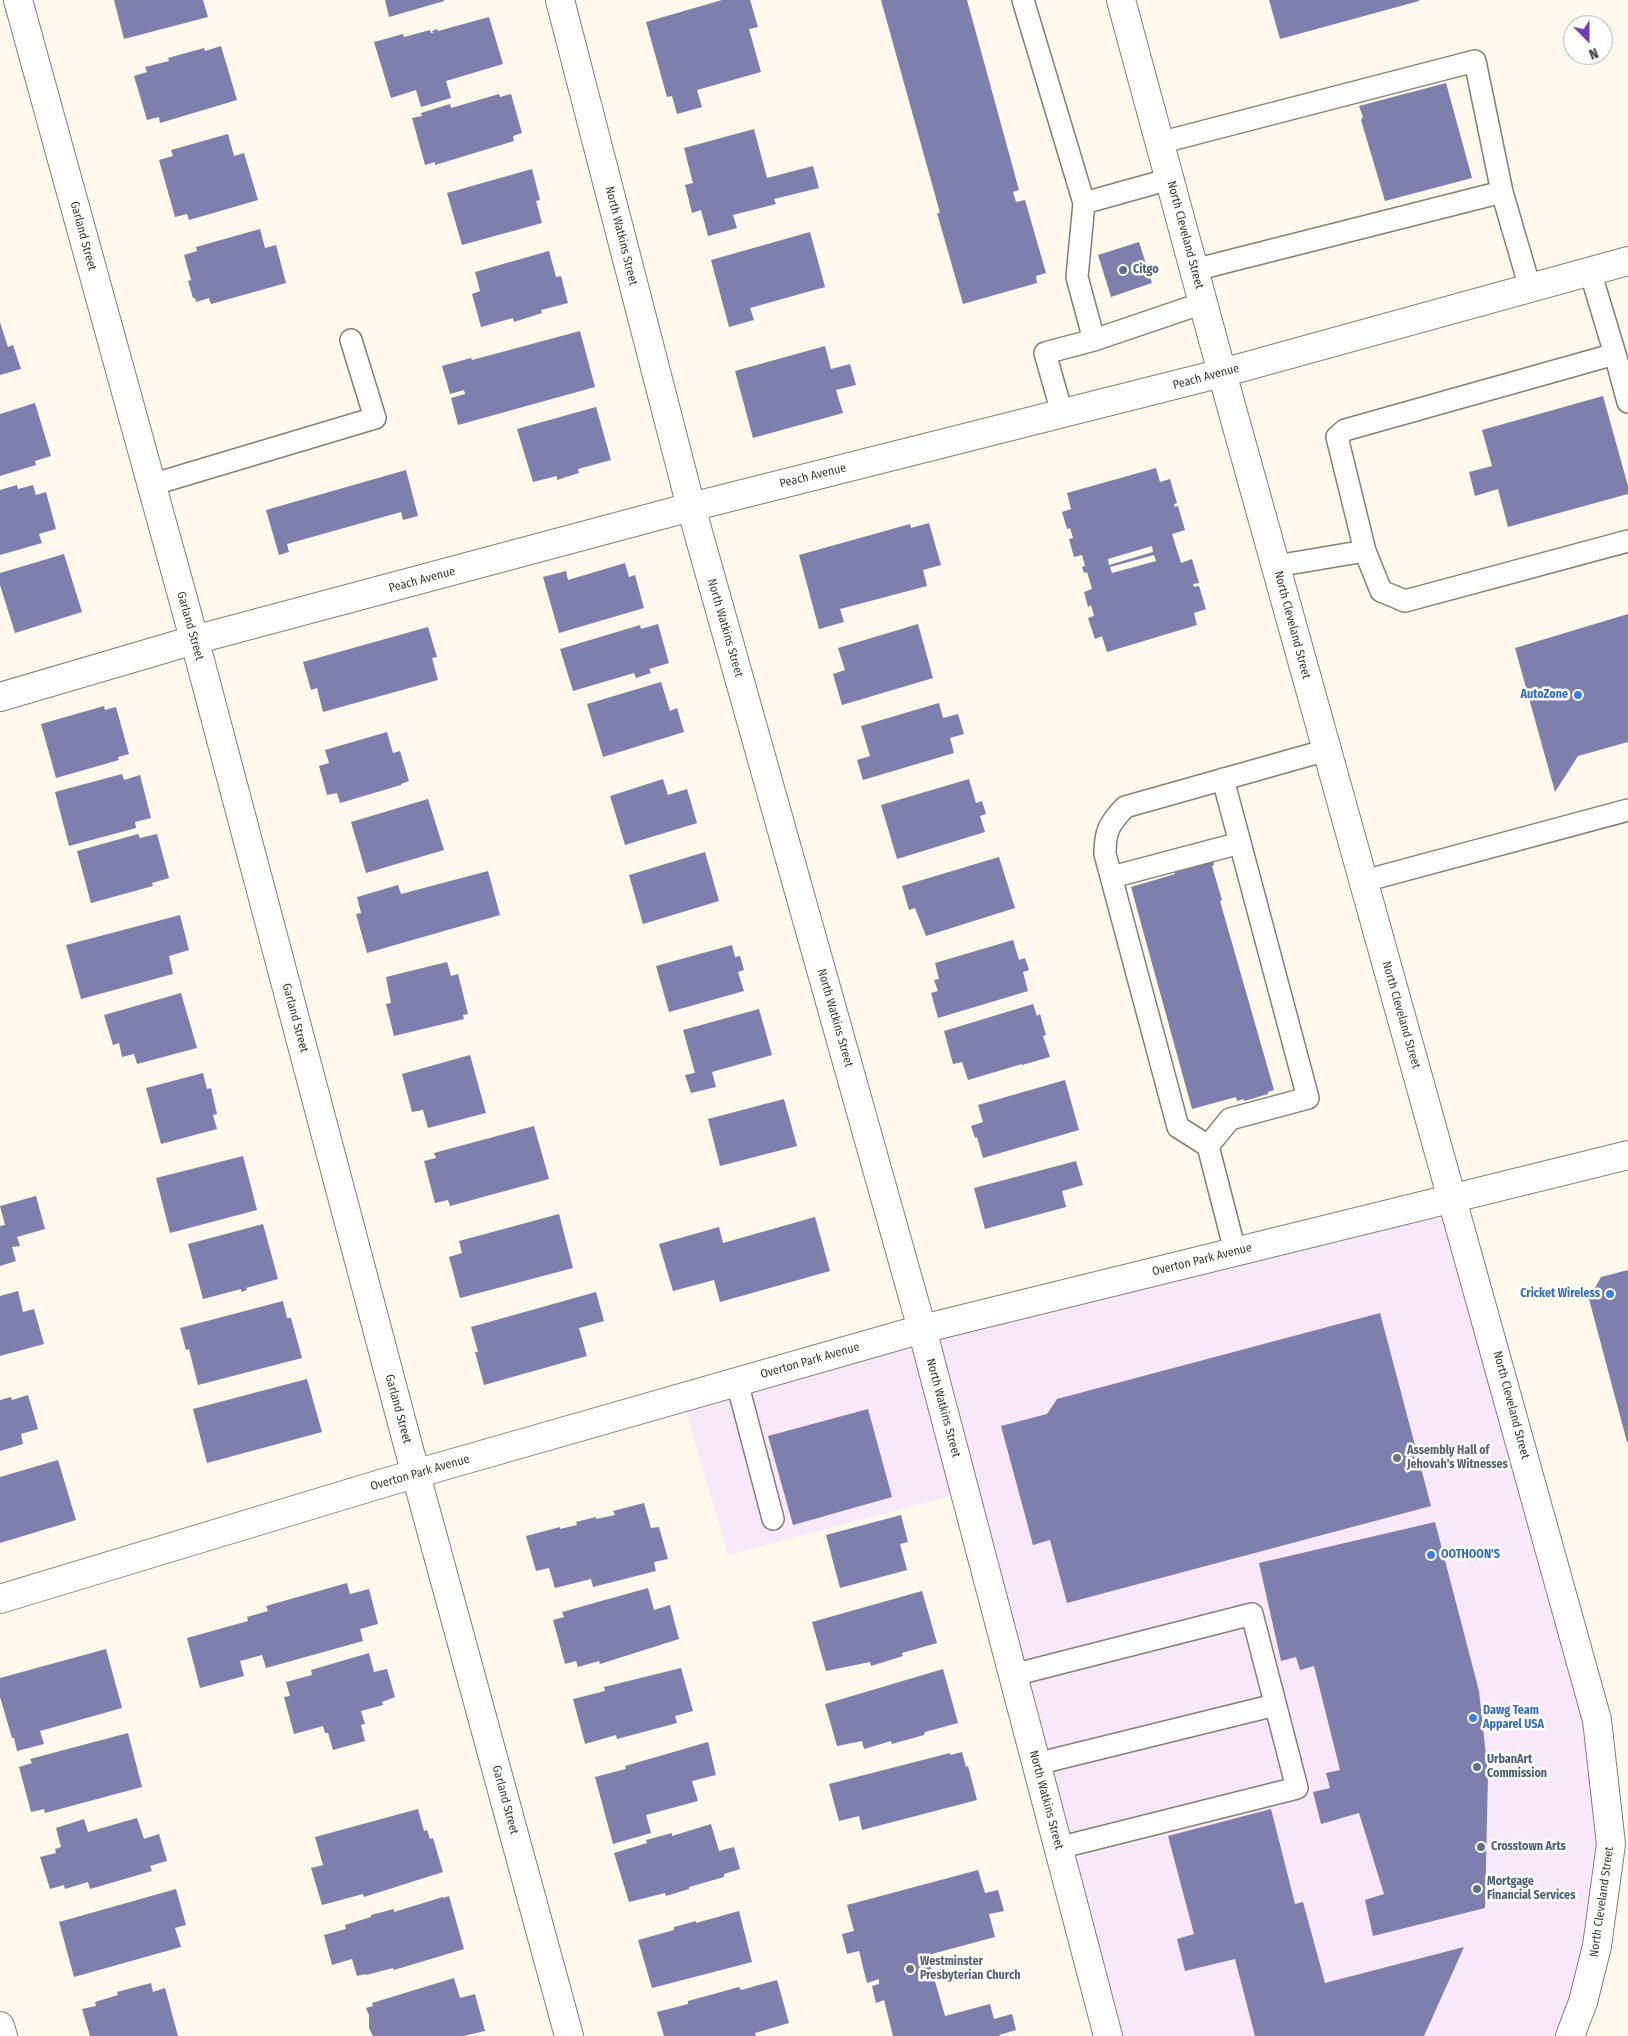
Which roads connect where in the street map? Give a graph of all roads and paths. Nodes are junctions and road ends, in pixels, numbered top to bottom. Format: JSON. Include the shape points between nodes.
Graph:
{"nodes":[{"id":1,"x":18,"y":0,"type":"edge"},
{"id":2,"x":560,"y":0,"type":"edge"},
{"id":3,"x":1023,"y":0,"type":"edge"},
{"id":4,"x":1121,"y":0,"type":"edge"},
{"id":5,"x":1159,"y":143,"type":"junction"},
{"id":6,"x":1170,"y":179,"type":"junction"},
{"id":7,"x":1502,"y":192,"type":"junction"},
{"id":8,"x":1084,"y":203,"type":"junction"},
{"id":9,"x":1628,"y":261,"type":"edge"},
{"id":10,"x":1194,"y":270,"type":"junction"},
{"id":11,"x":1590,"y":271,"type":"junction"},
{"id":12,"x":1530,"y":288,"type":"junction"},
{"id":13,"x":1203,"y":303,"type":"junction"},
{"id":14,"x":351,"y":340,"type":"dead end"},
{"id":15,"x":1094,"y":340,"type":"junction"},
{"id":16,"x":1615,"y":354,"type":"junction"},
{"id":17,"x":1222,"y":373,"type":"junction"},
{"id":18,"x":1628,"y":402,"type":"edge"},
{"id":19,"x":1062,"y":413,"type":"junction"},
{"id":20,"x":151,"y":485,"type":"junction"},
{"id":21,"x":691,"y":507,"type":"junction"},
{"id":22,"x":1628,"y":541,"type":"edge"},
{"id":23,"x":1365,"y":551,"type":"junction"},
{"id":24,"x":1276,"y":566,"type":"junction"},
{"id":25,"x":194,"y":640,"type":"junction"},
{"id":26,"x":0,"y":697,"type":"edge"},
{"id":27,"x":1327,"y":750,"type":"junction"},
{"id":28,"x":1223,"y":779,"type":"junction"},
{"id":29,"x":1628,"y":810,"type":"edge"},
{"id":30,"x":1240,"y":843,"type":"junction"},
{"id":31,"x":1112,"y":877,"type":"junction"},
{"id":32,"x":1364,"y":881,"type":"junction"},
{"id":33,"x":1208,"y":1146,"type":"junction"},
{"id":34,"x":1628,"y":1155,"type":"edge"},
{"id":35,"x":1452,"y":1197,"type":"junction"},
{"id":36,"x":1235,"y":1251,"type":"junction"},
{"id":37,"x":922,"y":1329,"type":"junction"},
{"id":38,"x":737,"y":1382,"type":"junction"},
{"id":39,"x":416,"y":1474,"type":"junction"},
{"id":40,"x":773,"y":1519,"type":"dead end"},
{"id":41,"x":0,"y":1599,"type":"edge"},
{"id":42,"x":1013,"y":1674,"type":"junction"},
{"id":43,"x":1275,"y":1705,"type":"junction"},
{"id":44,"x":1036,"y":1764,"type":"junction"},
{"id":45,"x":1058,"y":1848,"type":"junction"},
{"id":46,"x":0,"y":2026,"type":"edge"},
{"id":47,"x":3,"y":2036,"type":"edge"},
{"id":48,"x":569,"y":2036,"type":"edge"},
{"id":49,"x":1108,"y":2036,"type":"edge"},
{"id":50,"x":1570,"y":2036,"type":"edge"}],
"edges":[{"from":1,"to":20,"type":"street","name":"Garland Street"},
{"from":2,"to":21,"type":"street","name":"North Watkins Street"},
{"from":3,"to":8,"type":"lane"},
{"from":4,"to":5,"type":"street","name":"North Cleveland Street"},
{"from":5,"to":6,"type":"street","name":"North Cleveland Street"},
{"from":5,"to":7,"type":"lane","via":[[1475,61]]},
{"from":6,"to":8,"type":"lane"},
{"from":6,"to":10,"type":"street","name":"North Cleveland Street"},
{"from":7,"to":10,"type":"lane"},
{"from":7,"to":12,"type":"lane"},
{"from":8,"to":15,"type":"lane","via":[[1077,277]]},
{"from":9,"to":11,"type":"street","name":"Peach Avenue"},
{"from":10,"to":13,"type":"street","name":"North Cleveland Street"},
{"from":11,"to":12,"type":"street","name":"Peach Avenue"},
{"from":11,"to":16,"type":"lane"},
{"from":12,"to":17,"type":"street","name":"Peach Avenue"},
{"from":13,"to":15,"type":"lane"},
{"from":13,"to":17,"type":"street","name":"North Cleveland Street"},
{"from":14,"to":20,"type":"lane","via":[[375,418]]},
{"from":15,"to":19,"type":"lane","via":[[1045,353]]},
{"from":16,"to":18,"type":"lane"},
{"from":16,"to":23,"type":"lane","via":[[1345,430],[1337,437]]},
{"from":17,"to":19,"type":"street","name":"Peach Avenue"},
{"from":17,"to":24,"type":"street","name":"North Cleveland Street"},
{"from":19,"to":21,"type":"street","name":"Peach Avenue"},
{"from":20,"to":25,"type":"street","name":"Garland Street"},
{"from":21,"to":25,"type":"street","name":"Peach Avenue"},
{"from":21,"to":37,"type":"street","name":"North Watkins Street"},
{"from":22,"to":23,"type":"lane","via":[[1405,601],[1381,591]]},
{"from":23,"to":24,"type":"lane"},
{"from":24,"to":27,"type":"street","name":"North Cleveland Street"},
{"from":25,"to":26,"type":"street","name":"Peach Avenue"},
{"from":25,"to":39,"type":"street","name":"Garland Street"},
{"from":27,"to":28,"type":"lane"},
{"from":27,"to":32,"type":"street","name":"North Cleveland Street"},
{"from":28,"to":30,"type":"lane"},
{"from":28,"to":31,"type":"lane","via":[[1125,807],[1105,836],[1105,854]]},
{"from":29,"to":32,"type":"lane"},
{"from":30,"to":31,"type":"lane"},
{"from":30,"to":33,"type":"lane","via":[[1308,1098],[1230,1119]]},
{"from":31,"to":33,"type":"lane","via":[[1178,1127]]},
{"from":32,"to":35,"type":"street","name":"North Cleveland Street"},
{"from":33,"to":36,"type":"lane"},
{"from":34,"to":35,"type":"street","name":"Overton Park Avenue"},
{"from":35,"to":36,"type":"street","name":"Overton Park Avenue"},
{"from":35,"to":50,"type":"street","name":"North Cleveland Street","via":[[1597,1720],[1611,1844],[1597,1946],[1583,2002]]},
{"from":36,"to":37,"type":"street","name":"Overton Park Avenue"},
{"from":37,"to":38,"type":"street","name":"Overton Park Avenue"},
{"from":37,"to":42,"type":"street","name":"North Watkins Street"},
{"from":38,"to":39,"type":"street","name":"Overton Park Avenue"},
{"from":38,"to":40,"type":"lane"},
{"from":39,"to":41,"type":"street","name":"Overton Park Avenue"},
{"from":39,"to":48,"type":"street","name":"Garland Street"},
{"from":42,"to":43,"type":"lane","via":[[1252,1614]]},
{"from":42,"to":44,"type":"street","name":"North Watkins Street"},
{"from":43,"to":44,"type":"lane"},
{"from":43,"to":45,"type":"lane","via":[[1297,1788]]},
{"from":44,"to":45,"type":"street","name":"North Watkins Street"},
{"from":45,"to":49,"type":"street","name":"North Watkins Street"},
{"from":46,"to":47,"type":"street"}]}
